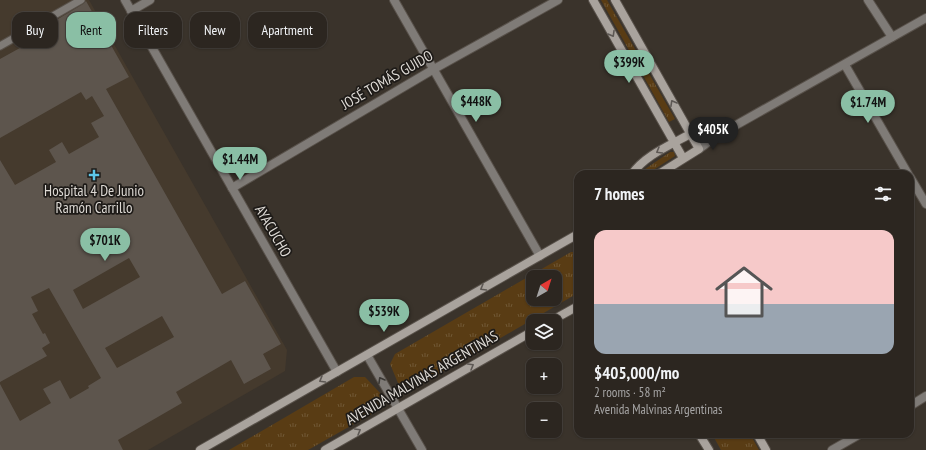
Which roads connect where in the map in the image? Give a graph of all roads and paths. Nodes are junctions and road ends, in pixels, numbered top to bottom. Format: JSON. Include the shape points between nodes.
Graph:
{"nodes":[{"id":1,"x":80,"y":0,"type":"edge"},
{"id":2,"x":125,"y":0,"type":"edge"},
{"id":3,"x":150,"y":0,"type":"edge"},
{"id":4,"x":394,"y":0,"type":"edge"},
{"id":5,"x":558,"y":0,"type":"edge"},
{"id":6,"x":593,"y":0,"type":"edge"},
{"id":7,"x":615,"y":0,"type":"edge"},
{"id":8,"x":868,"y":0,"type":"edge"},
{"id":9,"x":131,"y":11,"type":"junction"},
{"id":10,"x":926,"y":18,"type":"edge"},
{"id":11,"x":892,"y":37,"type":"junction"},
{"id":12,"x":0,"y":46,"type":"edge"},
{"id":13,"x":845,"y":65,"type":"junction"},
{"id":14,"x":434,"y":69,"type":"junction"},
{"id":15,"x":690,"y":134,"type":"junction"},
{"id":16,"x":715,"y":137,"type":"junction"},
{"id":17,"x":674,"y":143,"type":"junction"},
{"id":18,"x":699,"y":149,"type":"junction"},
{"id":19,"x":683,"y":158,"type":"junction"},
{"id":20,"x":635,"y":170,"type":"edge"},
{"id":21,"x":665,"y":170,"type":"edge"},
{"id":22,"x":906,"y":170,"type":"edge"},
{"id":23,"x":914,"y":184,"type":"edge"},
{"id":24,"x":232,"y":188,"type":"junction"},
{"id":25,"x":926,"y":204,"type":"edge"},
{"id":26,"x":574,"y":236,"type":"edge"},
{"id":27,"x":540,"y":256,"type":"junction"},
{"id":28,"x":574,"y":308,"type":"edge"},
{"id":29,"x":562,"y":315,"type":"edge"},
{"id":30,"x":526,"y":335,"type":"edge"},
{"id":31,"x":367,"y":355,"type":"junction"},
{"id":32,"x":337,"y":372,"type":"junction"},
{"id":33,"x":926,"y":396,"type":"edge"},
{"id":34,"x":914,"y":404,"type":"edge"},
{"id":35,"x":398,"y":408,"type":"junction"},
{"id":36,"x":702,"y":438,"type":"edge"},
{"id":37,"x":759,"y":438,"type":"edge"},
{"id":38,"x":853,"y":438,"type":"edge"},
{"id":39,"x":200,"y":450,"type":"edge"},
{"id":40,"x":325,"y":450,"type":"edge"},
{"id":41,"x":422,"y":450,"type":"edge"},
{"id":42,"x":709,"y":450,"type":"edge"},
{"id":43,"x":766,"y":450,"type":"edge"},
{"id":44,"x":832,"y":450,"type":"edge"}],
"edges":[{"from":1,"to":12,"type":"lane"},
{"from":2,"to":9,"type":"street","name":"AYACUCHO"},
{"from":3,"to":9,"type":"street"},
{"from":4,"to":14,"type":"street"},
{"from":5,"to":14,"type":"street","name":"JOSÉ TOMÁS GUIDO"},
{"from":6,"to":17,"type":"main road","one_way":true},
{"from":15,"to":7,"type":"main road","one_way":true},
{"from":8,"to":11,"type":"street"},
{"from":9,"to":24,"type":"street","name":"AYACUCHO"},
{"from":10,"to":11,"type":"street"},
{"from":11,"to":13,"type":"street"},
{"from":13,"to":16,"type":"street"},
{"from":13,"to":22,"type":"street"},
{"from":14,"to":24,"type":"street","name":"JOSÉ TOMÁS GUIDO"},
{"from":14,"to":27,"type":"street"},
{"from":15,"to":16,"type":"street"},
{"from":15,"to":17,"type":"main road"},
{"from":15,"to":18,"type":"main road"},
{"from":16,"to":18,"type":"street"},
{"from":17,"to":19,"type":"main road"},
{"from":17,"to":20,"type":"main road","one_way":true,"via":[[650,156]]},
{"from":18,"to":19,"type":"main road"},
{"from":19,"to":21,"type":"main road"},
{"from":23,"to":25,"type":"street"},
{"from":24,"to":32,"type":"street","name":"AYACUCHO"},
{"from":26,"to":27,"type":"main road"},
{"from":27,"to":31,"type":"main road","one_way":true},
{"from":28,"to":29,"type":"main road"},
{"from":35,"to":30,"type":"main road","name":"AVENIDA MALVINAS ARGENTINAS","one_way":true},
{"from":31,"to":32,"type":"main road"},
{"from":35,"to":31,"type":"street","one_way":true},
{"from":32,"to":39,"type":"main road","one_way":true},
{"from":33,"to":34,"type":"street"},
{"from":40,"to":35,"type":"main road","name":"AVENIDA MALVINAS ARGENTINAS","one_way":true},
{"from":35,"to":41,"type":"street"},
{"from":36,"to":42,"type":"main road"},
{"from":37,"to":43,"type":"main road"},
{"from":38,"to":44,"type":"street"}]}
